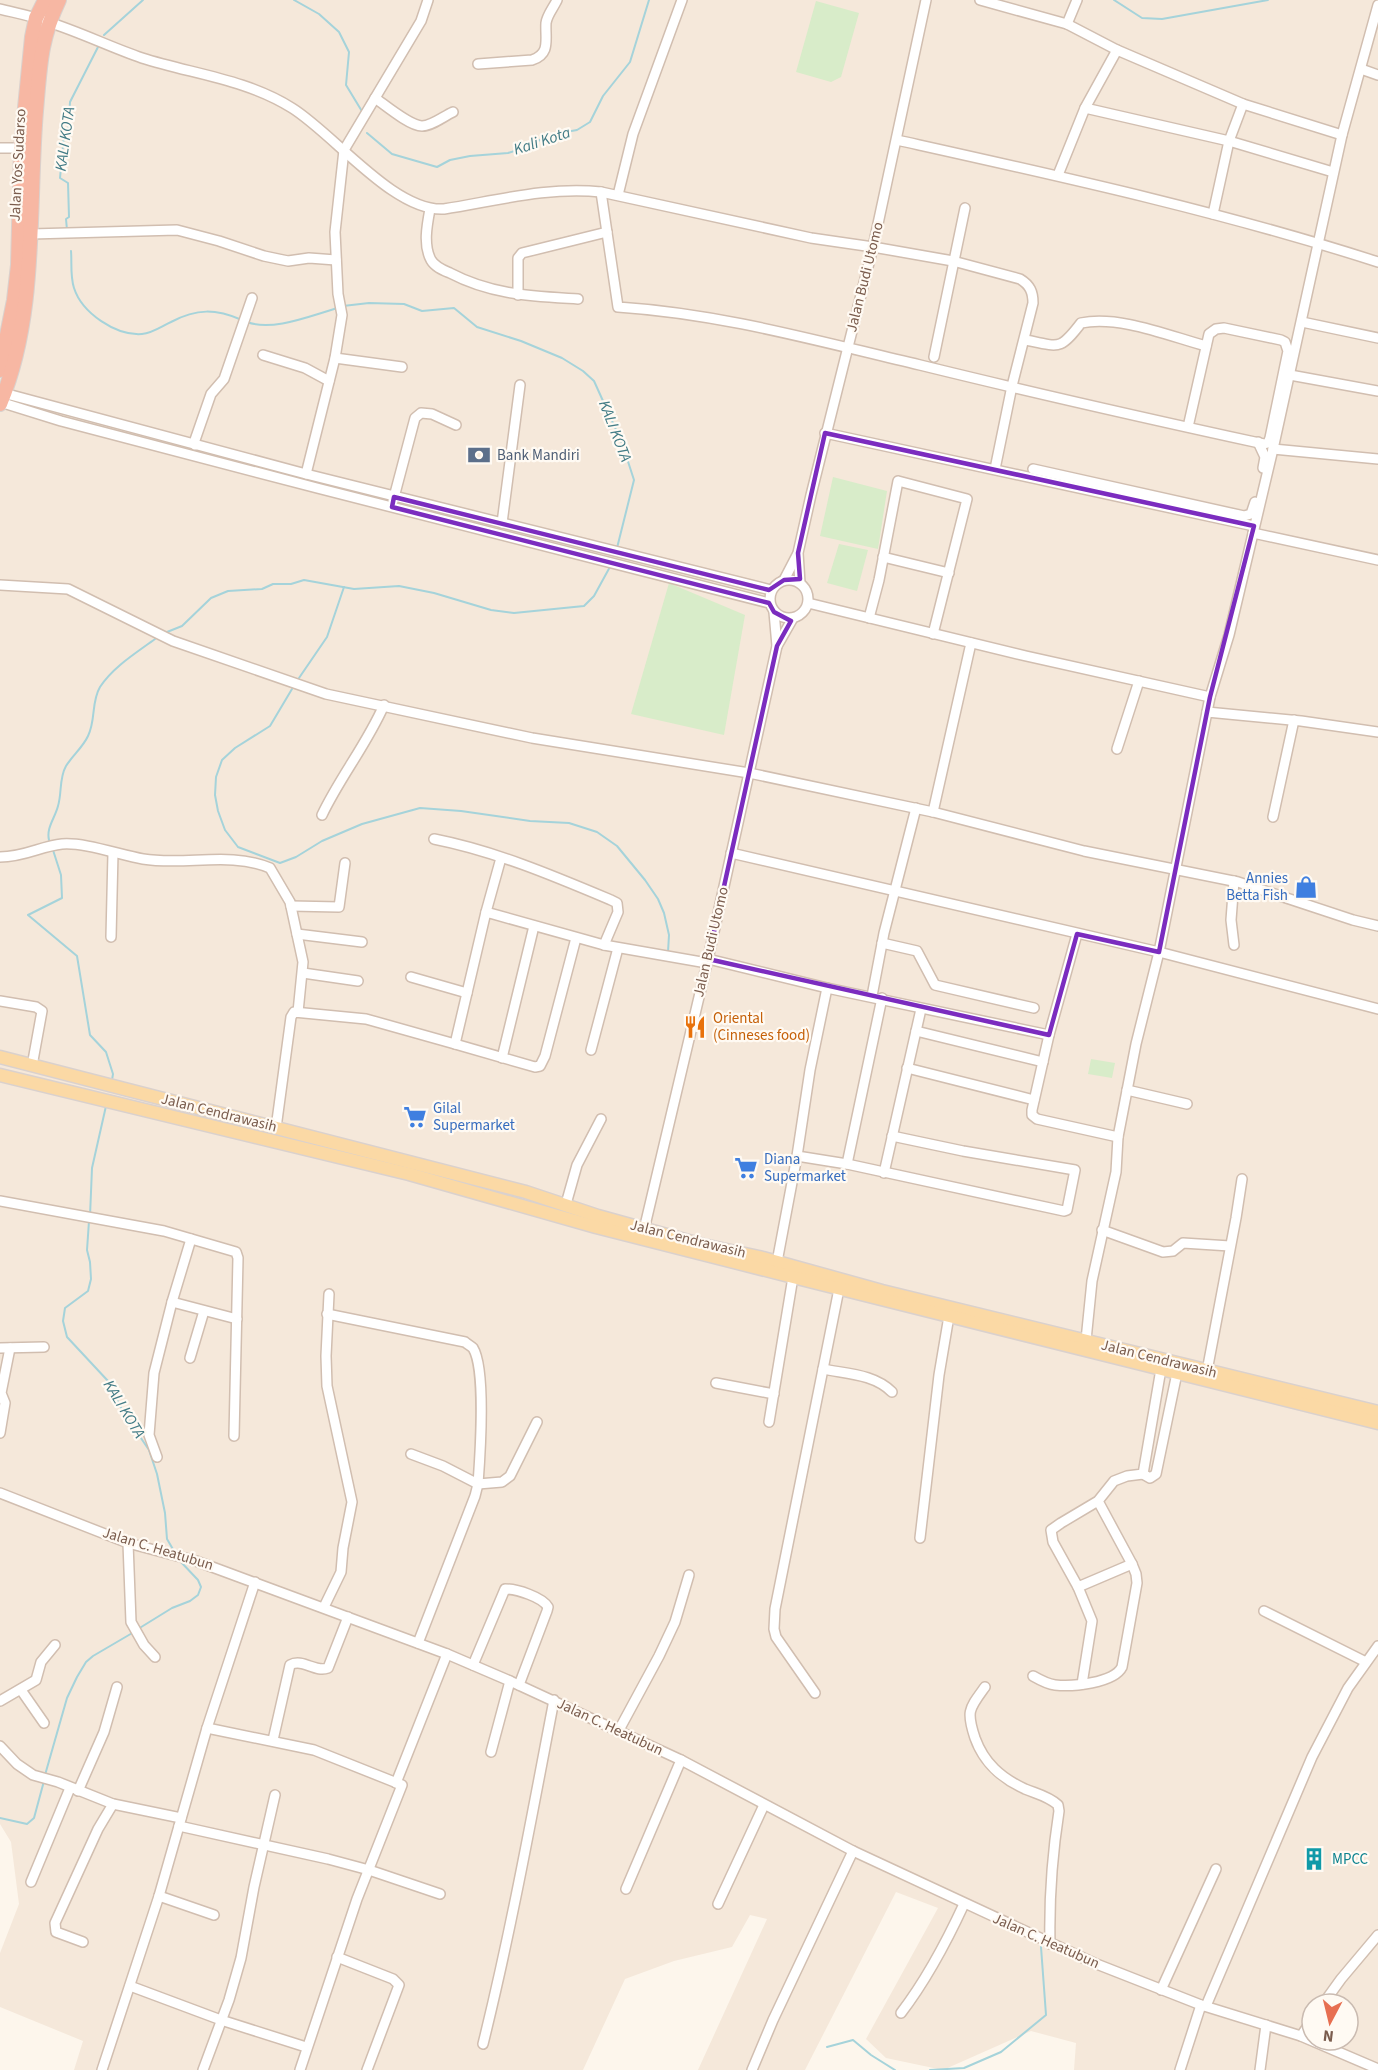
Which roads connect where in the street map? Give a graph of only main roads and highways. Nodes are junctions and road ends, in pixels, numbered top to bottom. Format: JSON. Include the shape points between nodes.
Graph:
{"nodes":[{"id":1,"x":45,"y":0,"type":"edge"},
{"id":2,"x":59,"y":0,"type":"edge"},
{"id":3,"x":43,"y":20,"type":"junction"},
{"id":4,"x":0,"y":370,"type":"edge"},
{"id":5,"x":1,"y":399,"type":"edge"},
{"id":6,"x":0,"y":1058,"type":"edge"},
{"id":7,"x":55,"y":1070,"type":"junction"},
{"id":8,"x":0,"y":1075,"type":"edge"},
{"id":9,"x":53,"y":1088,"type":"junction"},
{"id":10,"x":188,"y":1107,"type":"junction"},
{"id":11,"x":185,"y":1121,"type":"junction"},
{"id":12,"x":411,"y":1168,"type":"junction"},
{"id":13,"x":643,"y":1233,"type":"junction"},
{"id":14,"x":1378,"y":1412,"type":"edge"},
{"id":15,"x":1378,"y":1423,"type":"edge"}],
"edges":[{"from":1,"to":3,"type":"highway","name":"Jalan Yos Sudarso"},
{"from":2,"to":3,"type":"highway","name":"Jalan Yos Sudarso"},
{"from":3,"to":4,"type":"highway","name":"Jalan Yos Sudarso","via":[[32,37],[21,148],[18,265]]},
{"from":3,"to":5,"type":"highway","name":"Jalan Yos Sudarso","via":[[31,234],[18,344]]},
{"from":6,"to":7,"type":"main road","name":"Jalan Cendrawasih"},
{"from":7,"to":9,"type":"main road"},
{"from":7,"to":10,"type":"main road","name":"Jalan Cendrawasih"},
{"from":8,"to":9,"type":"main road","name":"Jalan Cendrawasih"},
{"from":9,"to":11,"type":"main road","name":"Jalan Cendrawasih"},
{"from":10,"to":11,"type":"main road"},
{"from":10,"to":12,"type":"main road","name":"Jalan Cendrawasih"},
{"from":11,"to":12,"type":"main road","name":"Jalan Cendrawasih"},
{"from":12,"to":13,"type":"main road","name":"Jalan Cendrawasih"},
{"from":12,"to":13,"type":"main road","name":"Jalan Cendrawasih","via":[[526,1192]]},
{"from":13,"to":14,"type":"main road","name":"Jalan Cendrawasih","via":[[777,1262]]},
{"from":13,"to":15,"type":"main road","name":"Jalan Cendrawasih","via":[[839,1289]]}]}
